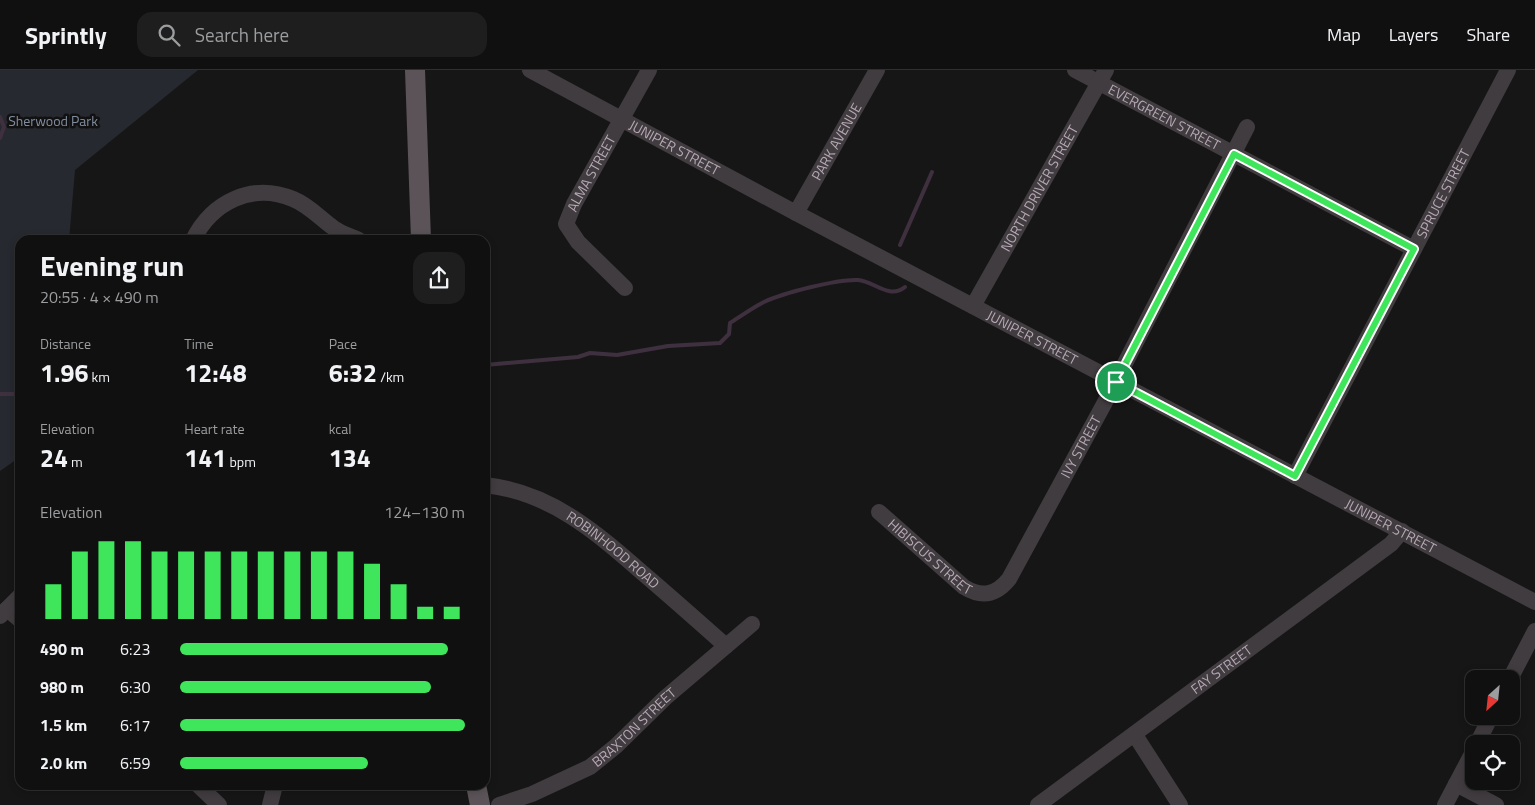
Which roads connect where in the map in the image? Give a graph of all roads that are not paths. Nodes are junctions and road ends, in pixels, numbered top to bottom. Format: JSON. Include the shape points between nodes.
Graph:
{"nodes":[{"id":1,"x":415,"y":70,"type":"edge"},
{"id":2,"x":427,"y":70,"type":"edge"},
{"id":3,"x":530,"y":70,"type":"edge"},
{"id":4,"x":649,"y":70,"type":"edge"},
{"id":5,"x":877,"y":70,"type":"edge"},
{"id":6,"x":1075,"y":70,"type":"edge"},
{"id":7,"x":1508,"y":70,"type":"edge"},
{"id":8,"x":1102,"y":76,"type":"edge"},
{"id":9,"x":415,"y":94,"type":"junction"},
{"id":10,"x":621,"y":119,"type":"junction"},
{"id":11,"x":1247,"y":127,"type":"dead end"},
{"id":12,"x":1234,"y":154,"type":"junction"},
{"id":13,"x":796,"y":213,"type":"junction"},
{"id":14,"x":196,"y":235,"type":"edge"},
{"id":15,"x":349,"y":235,"type":"edge"},
{"id":16,"x":421,"y":235,"type":"edge"},
{"id":17,"x":1414,"y":249,"type":"junction"},
{"id":18,"x":625,"y":288,"type":"dead end"},
{"id":19,"x":972,"y":306,"type":"junction"},
{"id":20,"x":1116,"y":382,"type":"junction"},
{"id":21,"x":1295,"y":476,"type":"junction"},
{"id":22,"x":490,"y":486,"type":"edge"},
{"id":23,"x":879,"y":512,"type":"dead end"},
{"id":24,"x":1402,"y":531,"type":"junction"},
{"id":25,"x":984,"y":594,"type":"joint"},
{"id":26,"x":15,"y":601,"type":"edge"},
{"id":27,"x":1535,"y":602,"type":"edge"},
{"id":28,"x":4,"y":612,"type":"edge"},
{"id":29,"x":752,"y":624,"type":"dead end"},
{"id":30,"x":1535,"y":631,"type":"edge"},
{"id":31,"x":726,"y":646,"type":"junction"},
{"id":32,"x":1515,"y":670,"type":"edge"},
{"id":33,"x":1135,"y":735,"type":"junction"},
{"id":34,"x":1465,"y":767,"type":"edge"},
{"id":35,"x":1456,"y":784,"type":"junction"},
{"id":36,"x":203,"y":790,"type":"edge"},
{"id":37,"x":274,"y":790,"type":"edge"},
{"id":38,"x":477,"y":790,"type":"edge"},
{"id":39,"x":219,"y":805,"type":"edge"},
{"id":40,"x":270,"y":805,"type":"edge"},
{"id":41,"x":480,"y":805,"type":"edge"},
{"id":42,"x":499,"y":805,"type":"edge"},
{"id":43,"x":1038,"y":805,"type":"edge"},
{"id":44,"x":1180,"y":805,"type":"edge"},
{"id":45,"x":1445,"y":805,"type":"edge"},
{"id":46,"x":1496,"y":805,"type":"edge"}],
"edges":[{"from":1,"to":9,"type":"main road"},
{"from":2,"to":9,"type":"street"},
{"from":3,"to":10,"type":"street","name":"JUNIPER STREET"},
{"from":4,"to":10,"type":"street","name":"ALMA STREET"},
{"from":5,"to":13,"type":"street","name":"PARK AVENUE"},
{"from":6,"to":8,"type":"street","name":"EVERGREEN STREET"},
{"from":7,"to":17,"type":"street","name":"SPRUCE STREET"},
{"from":8,"to":12,"type":"street","name":"EVERGREEN STREET"},
{"from":8,"to":19,"type":"street","name":"NORTH DRIVER STREET"},
{"from":9,"to":16,"type":"main road"},
{"from":10,"to":13,"type":"street","name":"JUNIPER STREET"},
{"from":10,"to":18,"type":"street","name":"ALMA STREET","via":[[574,204],[566,226]]},
{"from":11,"to":12,"type":"street","name":"IVY STREET"},
{"from":12,"to":17,"type":"street","name":"EVERGREEN STREET"},
{"from":12,"to":20,"type":"street","name":"IVY STREET"},
{"from":13,"to":19,"type":"street","name":"JUNIPER STREET"},
{"from":14,"to":15,"type":"street","via":[[209,217],[225,203],[236,197],[265,193],[294,199]]},
{"from":17,"to":21,"type":"street","name":"SPRUCE STREET"},
{"from":19,"to":20,"type":"street","name":"JUNIPER STREET"},
{"from":20,"to":21,"type":"street","name":"JUNIPER STREET"},
{"from":20,"to":25,"type":"street","name":"IVY STREET","via":[[1008,579],[993,593]]},
{"from":21,"to":24,"type":"street","name":"JUNIPER STREET"},
{"from":22,"to":31,"type":"street","name":"ROBINHOOD ROAD","via":[[540,499],[588,526]]},
{"from":23,"to":25,"type":"street","name":"HIBISCUS STREET","via":[[964,587]]},
{"from":24,"to":27,"type":"street","name":"JUNIPER STREET"},
{"from":24,"to":33,"type":"street","name":"FAY STREET","via":[[1391,544]]},
{"from":26,"to":28,"type":"street"},
{"from":29,"to":31,"type":"street","name":"BRAXTON STREET"},
{"from":30,"to":32,"type":"street"},
{"from":31,"to":42,"type":"street","name":"BRAXTON STREET","via":[[590,766]]},
{"from":33,"to":43,"type":"street","name":"FAY STREET"},
{"from":33,"to":44,"type":"street"},
{"from":34,"to":35,"type":"street"},
{"from":35,"to":45,"type":"street"},
{"from":35,"to":46,"type":"street"},
{"from":36,"to":39,"type":"street"},
{"from":37,"to":40,"type":"street"},
{"from":38,"to":41,"type":"main road"}]}
